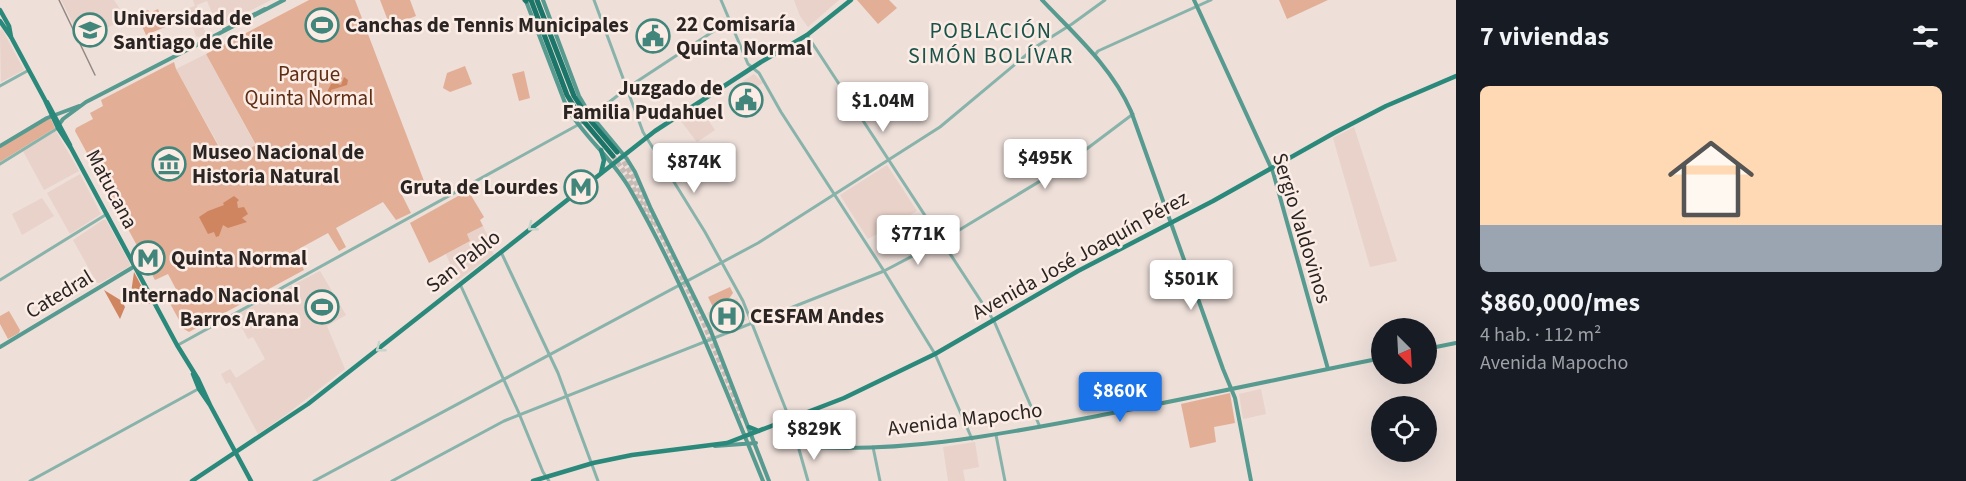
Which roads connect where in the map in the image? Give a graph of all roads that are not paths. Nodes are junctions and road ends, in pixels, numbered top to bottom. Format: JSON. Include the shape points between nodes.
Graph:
{"nodes":[{"id":1,"x":284,"y":0,"type":"edge"},
{"id":2,"x":525,"y":0,"type":"edge"},
{"id":3,"x":531,"y":0,"type":"edge"},
{"id":4,"x":537,"y":0,"type":"edge"},
{"id":5,"x":543,"y":0,"type":"edge"},
{"id":6,"x":594,"y":0,"type":"edge"},
{"id":7,"x":721,"y":0,"type":"edge"},
{"id":8,"x":851,"y":0,"type":"edge"},
{"id":9,"x":1042,"y":0,"type":"edge"},
{"id":10,"x":1105,"y":0,"type":"edge"},
{"id":11,"x":1194,"y":0,"type":"edge"},
{"id":12,"x":1211,"y":0,"type":"edge"},
{"id":13,"x":1197,"y":7,"type":"junction"},
{"id":14,"x":0,"y":10,"type":"edge"},
{"id":15,"x":1,"y":19,"type":"edge"},
{"id":16,"x":729,"y":21,"type":"junction"},
{"id":17,"x":1067,"y":27,"type":"junction"},
{"id":18,"x":807,"y":35,"type":"junction"},
{"id":19,"x":1095,"y":55,"type":"junction"},
{"id":20,"x":754,"y":68,"type":"junction"},
{"id":21,"x":29,"y":70,"type":"junction"},
{"id":22,"x":1456,"y":76,"type":"edge"},
{"id":23,"x":0,"y":86,"type":"edge"},
{"id":24,"x":627,"y":88,"type":"junction"},
{"id":25,"x":81,"y":105,"type":"junction"},
{"id":26,"x":1133,"y":114,"type":"junction"},
{"id":27,"x":54,"y":116,"type":"junction"},
{"id":28,"x":590,"y":116,"type":"junction"},
{"id":29,"x":580,"y":124,"type":"junction"},
{"id":30,"x":59,"y":125,"type":"junction"},
{"id":31,"x":647,"y":138,"type":"junction"},
{"id":32,"x":0,"y":146,"type":"edge"},
{"id":33,"x":601,"y":150,"type":"junction"},
{"id":34,"x":624,"y":155,"type":"junction"},
{"id":35,"x":888,"y":159,"type":"junction"},
{"id":36,"x":0,"y":164,"type":"edge"},
{"id":37,"x":613,"y":164,"type":"junction"},
{"id":38,"x":1271,"y":167,"type":"junction"},
{"id":39,"x":600,"y":174,"type":"junction"},
{"id":40,"x":834,"y":194,"type":"junction"},
{"id":41,"x":106,"y":214,"type":"junction"},
{"id":42,"x":1171,"y":223,"type":"junction"},
{"id":43,"x":941,"y":241,"type":"junction"},
{"id":44,"x":501,"y":252,"type":"junction"},
{"id":45,"x":723,"y":263,"type":"junction"},
{"id":46,"x":135,"y":266,"type":"junction"},
{"id":47,"x":885,"y":271,"type":"junction"},
{"id":48,"x":0,"y":280,"type":"edge"},
{"id":49,"x":688,"y":282,"type":"junction"},
{"id":50,"x":460,"y":284,"type":"junction"},
{"id":51,"x":680,"y":286,"type":"junction"},
{"id":52,"x":994,"y":321,"type":"junction"},
{"id":53,"x":752,"y":324,"type":"junction"},
{"id":54,"x":714,"y":339,"type":"junction"},
{"id":55,"x":706,"y":342,"type":"junction"},
{"id":56,"x":1456,"y":343,"type":"edge"},
{"id":57,"x":177,"y":345,"type":"junction"},
{"id":58,"x":0,"y":347,"type":"edge"},
{"id":59,"x":1437,"y":347,"type":"edge"},
{"id":60,"x":935,"y":354,"type":"junction"},
{"id":61,"x":550,"y":356,"type":"junction"},
{"id":62,"x":1371,"y":360,"type":"edge"},
{"id":63,"x":1328,"y":369,"type":"junction"},
{"id":64,"x":503,"y":380,"type":"junction"},
{"id":65,"x":201,"y":388,"type":"junction"},
{"id":66,"x":1232,"y":389,"type":"junction"},
{"id":67,"x":567,"y":397,"type":"junction"},
{"id":68,"x":520,"y":415,"type":"junction"},
{"id":69,"x":790,"y":419,"type":"junction"},
{"id":70,"x":749,"y":427,"type":"junction"},
{"id":71,"x":1040,"y":427,"type":"junction"},
{"id":72,"x":759,"y":431,"type":"junction"},
{"id":73,"x":752,"y":434,"type":"junction"},
{"id":74,"x":996,"y":435,"type":"junction"},
{"id":75,"x":744,"y":437,"type":"junction"},
{"id":76,"x":972,"y":439,"type":"junction"},
{"id":77,"x":747,"y":443,"type":"junction"},
{"id":78,"x":756,"y":443,"type":"junction"},
{"id":79,"x":713,"y":446,"type":"junction"},
{"id":80,"x":799,"y":446,"type":"junction"},
{"id":81,"x":873,"y":447,"type":"junction"},
{"id":82,"x":236,"y":453,"type":"junction"},
{"id":83,"x":593,"y":464,"type":"junction"},
{"id":84,"x":548,"y":479,"type":"edge"},
{"id":85,"x":30,"y":481,"type":"edge"},
{"id":86,"x":192,"y":481,"type":"edge"},
{"id":87,"x":251,"y":481,"type":"edge"},
{"id":88,"x":314,"y":481,"type":"edge"},
{"id":89,"x":392,"y":481,"type":"edge"},
{"id":90,"x":533,"y":481,"type":"edge"},
{"id":91,"x":598,"y":481,"type":"edge"},
{"id":92,"x":763,"y":481,"type":"edge"},
{"id":93,"x":769,"y":481,"type":"edge"},
{"id":94,"x":808,"y":481,"type":"edge"},
{"id":95,"x":880,"y":481,"type":"edge"},
{"id":96,"x":1005,"y":481,"type":"edge"},
{"id":97,"x":1251,"y":481,"type":"edge"}],
"edges":[{"from":1,"to":25,"type":"main road"},
{"from":2,"to":29,"type":"main road","via":[[560,95]]},
{"from":3,"to":4,"type":"highway","via":[[567,95],[581,118],[615,154],[574,96]]},
{"from":5,"to":28,"type":"main road","via":[[573,84]]},
{"from":6,"to":24,"type":"street"},
{"from":7,"to":16,"type":"street"},
{"from":8,"to":18,"type":"main road","name":"San Pablo"},
{"from":9,"to":17,"type":"main road"},
{"from":10,"to":17,"type":"street"},
{"from":11,"to":13,"type":"main road","name":"Sergio Valdovinos"},
{"from":12,"to":13,"type":"street"},
{"from":13,"to":19,"type":"street"},
{"from":13,"to":38,"type":"main road","name":"Sergio Valdovinos"},
{"from":14,"to":15,"type":"main road","name":"Matucana"},
{"from":15,"to":21,"type":"main road","name":"Matucana"},
{"from":16,"to":20,"type":"street","via":[[746,60]]},
{"from":16,"to":24,"type":"street"},
{"from":17,"to":19,"type":"main road"},
{"from":17,"to":35,"type":"street","via":[[1037,46],[940,127]]},
{"from":18,"to":20,"type":"main road","name":"San Pablo"},
{"from":18,"to":35,"type":"street"},
{"from":19,"to":26,"type":"main road","via":[[1120,88]]},
{"from":20,"to":31,"type":"main road","name":"San Pablo"},
{"from":20,"to":40,"type":"street"},
{"from":21,"to":23,"type":"street"},
{"from":21,"to":27,"type":"main road","name":"Matucana"},
{"from":22,"to":38,"type":"main road","name":"Avenida José Joaquín Pérez","via":[[1386,106]]},
{"from":24,"to":28,"type":"street"},
{"from":24,"to":31,"type":"street"},
{"from":25,"to":27,"type":"main road"},
{"from":25,"to":30,"type":"main road"},
{"from":26,"to":42,"type":"main road"},
{"from":26,"to":43,"type":"street","via":[[1060,169]]},
{"from":27,"to":30,"type":"main road","name":"Matucana"},
{"from":27,"to":32,"type":"main road"},
{"from":28,"to":29,"type":"street"},
{"from":28,"to":34,"type":"main road"},
{"from":29,"to":33,"type":"main road"},
{"from":29,"to":57,"type":"street"},
{"from":30,"to":36,"type":"street"},
{"from":30,"to":41,"type":"main road","name":"Matucana"},
{"from":31,"to":34,"type":"main road","name":"San Pablo"},
{"from":31,"to":45,"type":"street"},
{"from":33,"to":37,"type":"main road"},
{"from":33,"to":39,"type":"main road","via":[[604,160]]},
{"from":34,"to":37,"type":"main road","name":"San Pablo"},
{"from":34,"to":49,"type":"main road"},
{"from":35,"to":40,"type":"street"},
{"from":35,"to":43,"type":"street"},
{"from":37,"to":39,"type":"main road","name":"San Pablo"},
{"from":37,"to":51,"type":"main road","via":[[632,191]]},
{"from":38,"to":42,"type":"main road","name":"Avenida José Joaquín Pérez"},
{"from":38,"to":63,"type":"main road","name":"Sergio Valdovinos"},
{"from":39,"to":44,"type":"main road","name":"San Pablo","one_way":true},
{"from":40,"to":45,"type":"street"},
{"from":40,"to":47,"type":"street"},
{"from":41,"to":46,"type":"main road","name":"Matucana"},
{"from":41,"to":48,"type":"street"},
{"from":42,"to":52,"type":"main road","name":"Avenida José Joaquín Pérez","via":[[1078,271]]},
{"from":42,"to":66,"type":"main road"},
{"from":43,"to":47,"type":"street"},
{"from":43,"to":52,"type":"street"},
{"from":44,"to":50,"type":"main road","name":"San Pablo"},
{"from":44,"to":61,"type":"street"},
{"from":45,"to":49,"type":"street"},
{"from":45,"to":53,"type":"street"},
{"from":46,"to":57,"type":"main road","name":"Matucana"},
{"from":46,"to":58,"type":"main road","name":"Catedral"},
{"from":47,"to":53,"type":"street"},
{"from":47,"to":60,"type":"street"},
{"from":49,"to":51,"type":"street"},
{"from":49,"to":54,"type":"main road"},
{"from":50,"to":64,"type":"street"},
{"from":50,"to":82,"type":"main road","name":"San Pablo","one_way":true,"via":[[298,412]]},
{"from":51,"to":55,"type":"main road"},
{"from":51,"to":61,"type":"street"},
{"from":52,"to":60,"type":"main road","name":"Avenida José Joaquín Pérez"},
{"from":52,"to":71,"type":"street"},
{"from":53,"to":54,"type":"street"},
{"from":53,"to":69,"type":"street"},
{"from":54,"to":55,"type":"street"},
{"from":54,"to":70,"type":"main road"},
{"from":55,"to":67,"type":"street"},
{"from":55,"to":75,"type":"main road"},
{"from":56,"to":59,"type":"main road"},
{"from":57,"to":65,"type":"main road","name":"Matucana"},
{"from":60,"to":69,"type":"main road","name":"Avenida José Joaquín Pérez"},
{"from":60,"to":76,"type":"street"},
{"from":61,"to":64,"type":"street"},
{"from":61,"to":67,"type":"street"},
{"from":62,"to":63,"type":"main road","name":"Avenida Mapocho"},
{"from":63,"to":66,"type":"main road","name":"Avenida Mapocho"},
{"from":64,"to":68,"type":"street"},
{"from":64,"to":88,"type":"street"},
{"from":65,"to":82,"type":"main road","name":"Matucana"},
{"from":65,"to":85,"type":"street"},
{"from":66,"to":71,"type":"main road","name":"Avenida Mapocho"},
{"from":66,"to":97,"type":"main road"},
{"from":67,"to":68,"type":"street"},
{"from":67,"to":83,"type":"street"},
{"from":68,"to":84,"type":"street"},
{"from":68,"to":89,"type":"street"},
{"from":69,"to":72,"type":"main road","name":"Avenida José Joaquín Pérez"},
{"from":69,"to":80,"type":"street"},
{"from":70,"to":72,"type":"main road"},
{"from":70,"to":73,"type":"main road"},
{"from":71,"to":74,"type":"main road","name":"Avenida Mapocho"},
{"from":72,"to":73,"type":"main road","name":"Avenida José Joaquín Pérez"},
{"from":73,"to":75,"type":"main road","name":"Avenida José Joaquín Pérez"},
{"from":73,"to":78,"type":"main road"},
{"from":74,"to":76,"type":"main road","name":"Avenida Mapocho"},
{"from":74,"to":96,"type":"street"},
{"from":75,"to":77,"type":"main road"},
{"from":75,"to":79,"type":"main road","name":"Avenida José Joaquín Pérez"},
{"from":76,"to":81,"type":"main road","name":"Avenida Mapocho"},
{"from":77,"to":78,"type":"main road"},
{"from":77,"to":79,"type":"main road"},
{"from":77,"to":92,"type":"main road"},
{"from":78,"to":93,"type":"main road"},
{"from":79,"to":83,"type":"main road","via":[[637,454]]},
{"from":80,"to":81,"type":"main road","name":"Avenida Mapocho"},
{"from":80,"to":94,"type":"street"},
{"from":81,"to":95,"type":"street"},
{"from":82,"to":86,"type":"main road","name":"San Pablo"},
{"from":82,"to":87,"type":"main road","name":"Matucana"},
{"from":83,"to":84,"type":"main road"},
{"from":83,"to":91,"type":"street"},
{"from":84,"to":90,"type":"main road"}]}
